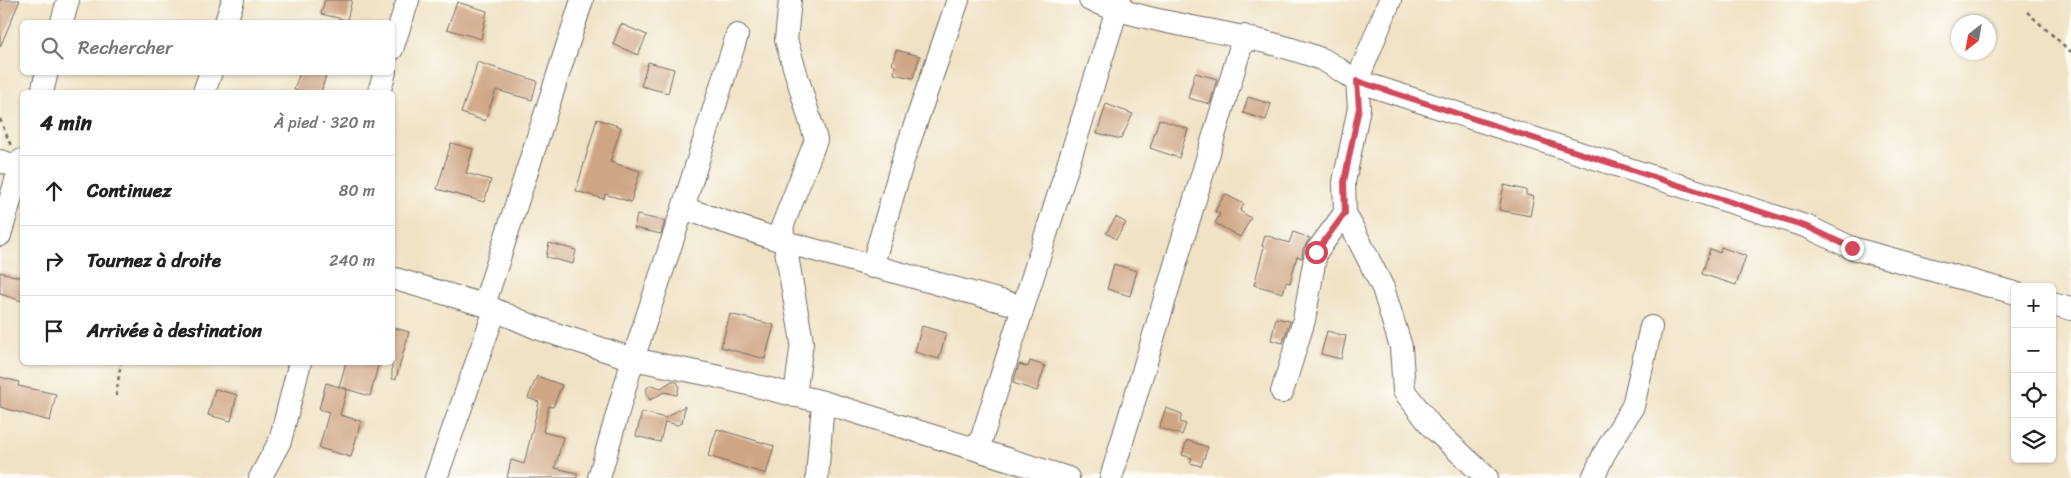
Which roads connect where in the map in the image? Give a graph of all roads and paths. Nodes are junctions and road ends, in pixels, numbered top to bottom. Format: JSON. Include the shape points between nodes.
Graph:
{"nodes":[{"id":1,"x":68,"y":0,"type":"edge"},
{"id":2,"x":233,"y":0,"type":"edge"},
{"id":3,"x":408,"y":0,"type":"edge"},
{"id":4,"x":582,"y":0,"type":"edge"},
{"id":5,"x":790,"y":0,"type":"edge"},
{"id":6,"x":958,"y":0,"type":"edge"},
{"id":7,"x":1090,"y":0,"type":"edge"},
{"id":8,"x":1390,"y":0,"type":"edge"},
{"id":9,"x":1118,"y":5,"type":"edge"},
{"id":10,"x":2027,"y":12,"type":"dead end"},
{"id":11,"x":63,"y":20,"type":"edge"},
{"id":12,"x":227,"y":20,"type":"edge"},
{"id":13,"x":737,"y":35,"type":"dead end"},
{"id":14,"x":1244,"y":36,"type":"junction"},
{"id":15,"x":395,"y":40,"type":"edge"},
{"id":16,"x":2071,"y":52,"type":"edge"},
{"id":17,"x":46,"y":75,"type":"edge"},
{"id":18,"x":210,"y":75,"type":"edge"},
{"id":19,"x":384,"y":75,"type":"edge"},
{"id":20,"x":1357,"y":81,"type":"junction"},
{"id":21,"x":42,"y":90,"type":"edge"},
{"id":22,"x":205,"y":90,"type":"edge"},
{"id":23,"x":380,"y":90,"type":"edge"},
{"id":24,"x":16,"y":164,"type":"edge"},
{"id":25,"x":683,"y":208,"type":"junction"},
{"id":26,"x":1345,"y":213,"type":"junction"},
{"id":27,"x":0,"y":235,"type":"edge"},
{"id":28,"x":785,"y":242,"type":"junction"},
{"id":29,"x":872,"y":267,"type":"junction"},
{"id":30,"x":395,"y":279,"type":"edge"},
{"id":31,"x":2011,"y":292,"type":"edge"},
{"id":32,"x":2056,"y":305,"type":"edge"},
{"id":33,"x":1023,"y":307,"type":"junction"},
{"id":34,"x":490,"y":308,"type":"junction"},
{"id":35,"x":2071,"y":309,"type":"edge"},
{"id":36,"x":1651,"y":327,"type":"dead end"},
{"id":37,"x":632,"y":358,"type":"junction"},
{"id":38,"x":121,"y":365,"type":"edge"},
{"id":39,"x":299,"y":365,"type":"edge"},
{"id":40,"x":1282,"y":392,"type":"dead end"},
{"id":41,"x":116,"y":396,"type":"dead end"},
{"id":42,"x":795,"y":396,"type":"junction"},
{"id":43,"x":823,"y":402,"type":"junction"},
{"id":44,"x":978,"y":450,"type":"junction"},
{"id":45,"x":260,"y":478,"type":"edge"},
{"id":46,"x":436,"y":478,"type":"edge"},
{"id":47,"x":599,"y":478,"type":"edge"},
{"id":48,"x":817,"y":478,"type":"edge"},
{"id":49,"x":1068,"y":478,"type":"edge"},
{"id":50,"x":1110,"y":478,"type":"edge"},
{"id":51,"x":1487,"y":478,"type":"edge"},
{"id":52,"x":1593,"y":478,"type":"edge"}],
"edges":[{"from":1,"to":11,"type":"street"},
{"from":2,"to":12,"type":"street"},
{"from":3,"to":15,"type":"street"},
{"from":4,"to":34,"type":"street"},
{"from":5,"to":28,"type":"street","via":[[786,40],[816,140],[782,227]]},
{"from":6,"to":29,"type":"street","via":[[904,157]]},
{"from":7,"to":9,"type":"street"},
{"from":8,"to":20,"type":"street"},
{"from":9,"to":14,"type":"street"},
{"from":9,"to":33,"type":"street"},
{"from":10,"to":16,"type":"path"},
{"from":13,"to":25,"type":"street"},
{"from":14,"to":20,"type":"street","via":[[1322,60]]},
{"from":14,"to":50,"type":"street"},
{"from":17,"to":21,"type":"street"},
{"from":18,"to":22,"type":"street"},
{"from":19,"to":23,"type":"street"},
{"from":20,"to":26,"type":"street","via":[[1359,108],[1344,182]]},
{"from":20,"to":31,"type":"street","via":[[1808,227],[1852,248]]},
{"from":24,"to":27,"type":"street"},
{"from":25,"to":28,"type":"street"},
{"from":25,"to":37,"type":"street"},
{"from":26,"to":40,"type":"street","via":[[1316,252],[1304,320]]},
{"from":26,"to":51,"type":"street","via":[[1383,288],[1401,347],[1404,391],[1432,427]]},
{"from":28,"to":29,"type":"street"},
{"from":28,"to":42,"type":"street","via":[[802,342]]},
{"from":29,"to":33,"type":"street"},
{"from":30,"to":34,"type":"street"},
{"from":32,"to":35,"type":"street"},
{"from":33,"to":44,"type":"street"},
{"from":34,"to":37,"type":"street","via":[[537,328]]},
{"from":34,"to":46,"type":"street"},
{"from":36,"to":52,"type":"street","via":[[1634,406]]},
{"from":37,"to":42,"type":"street"},
{"from":37,"to":47,"type":"street"},
{"from":38,"to":41,"type":"path"},
{"from":39,"to":45,"type":"street","via":[[280,441]]},
{"from":42,"to":43,"type":"street"},
{"from":43,"to":44,"type":"street"},
{"from":43,"to":48,"type":"street"},
{"from":44,"to":49,"type":"street"}]}
